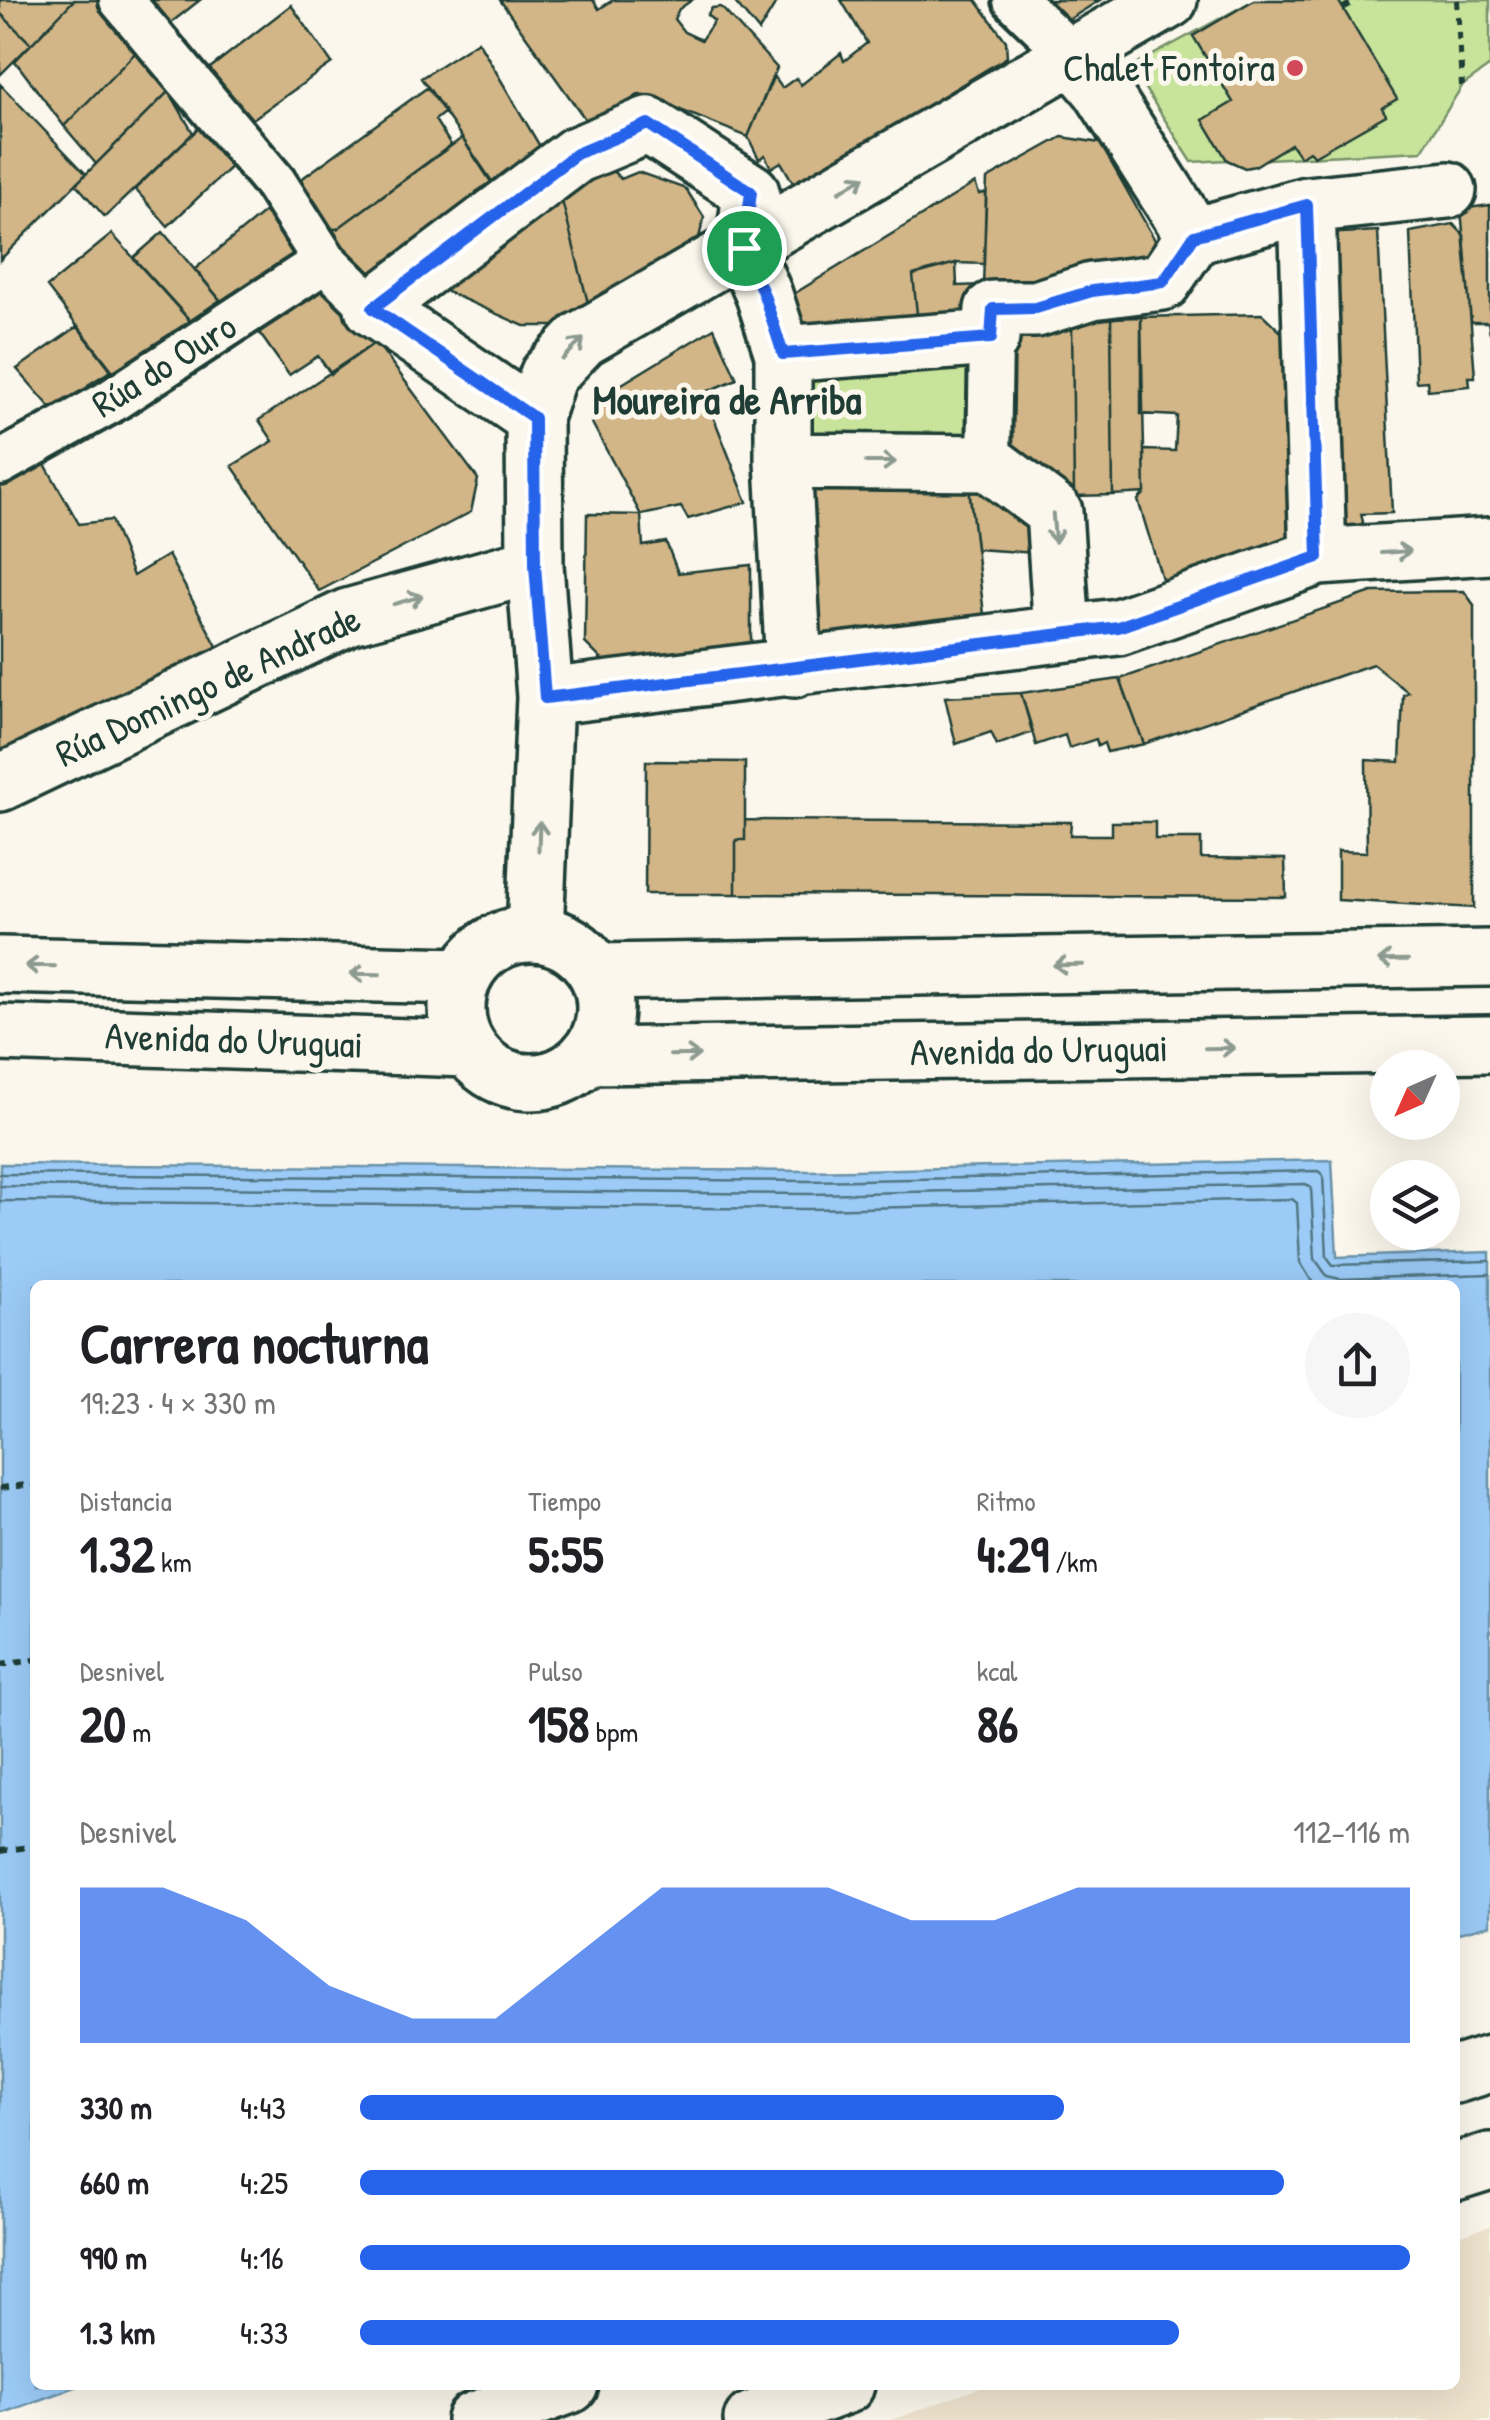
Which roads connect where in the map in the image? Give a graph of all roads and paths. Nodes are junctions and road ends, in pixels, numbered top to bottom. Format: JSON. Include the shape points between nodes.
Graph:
{"nodes":[{"id":1,"x":121,"y":0,"type":"edge"},
{"id":2,"x":1015,"y":0,"type":"edge"},
{"id":3,"x":1169,"y":0,"type":"edge"},
{"id":4,"x":1358,"y":0,"type":"edge"},
{"id":5,"x":1457,"y":0,"type":"edge"},
{"id":6,"x":1343,"y":8,"type":"dead end"},
{"id":7,"x":1072,"y":54,"type":"junction"},
{"id":8,"x":1462,"y":86,"type":"dead end"},
{"id":9,"x":1448,"y":190,"type":"dead end"},
{"id":10,"x":1307,"y":205,"type":"junction"},
{"id":11,"x":1194,"y":236,"type":"junction"},
{"id":12,"x":744,"y":248,"type":"junction"},
{"id":13,"x":325,"y":261,"type":"junction"},
{"id":14,"x":373,"y":308,"type":"junction"},
{"id":15,"x":991,"y":338,"type":"junction"},
{"id":16,"x":783,"y":354,"type":"junction"},
{"id":17,"x":534,"y":418,"type":"junction"},
{"id":18,"x":783,"y":462,"type":"junction"},
{"id":19,"x":0,"y":463,"type":"edge"},
{"id":20,"x":989,"y":463,"type":"junction"},
{"id":21,"x":1490,"y":546,"type":"edge"},
{"id":22,"x":1318,"y":557,"type":"junction"},
{"id":23,"x":535,"y":565,"type":"junction"},
{"id":24,"x":1062,"y":633,"type":"junction"},
{"id":25,"x":794,"y":669,"type":"junction"},
{"id":26,"x":545,"y":698,"type":"junction"},
{"id":27,"x":0,"y":783,"type":"edge"},
{"id":28,"x":536,"y":933,"type":"junction"},
{"id":29,"x":1490,"y":950,"type":"edge"},
{"id":30,"x":1490,"y":958,"type":"edge"},
{"id":31,"x":0,"y":964,"type":"edge"},
{"id":32,"x":596,"y":972,"type":"junction"},
{"id":33,"x":462,"y":976,"type":"junction"},
{"id":34,"x":0,"y":1033,"type":"edge"},
{"id":35,"x":1490,"y":1044,"type":"edge"},
{"id":36,"x":468,"y":1049,"type":"junction"},
{"id":37,"x":588,"y":1056,"type":"junction"},
{"id":38,"x":30,"y":1485,"type":"edge"},
{"id":39,"x":0,"y":1488,"type":"edge"},
{"id":40,"x":30,"y":1661,"type":"edge"},
{"id":41,"x":0,"y":1665,"type":"edge"},
{"id":42,"x":30,"y":1847,"type":"edge"},
{"id":43,"x":0,"y":1851,"type":"edge"},
{"id":44,"x":1490,"y":2064,"type":"edge"},
{"id":45,"x":1460,"y":2074,"type":"edge"},
{"id":46,"x":1490,"y":2161,"type":"edge"},
{"id":47,"x":1460,"y":2170,"type":"edge"},
{"id":48,"x":556,"y":2390,"type":"edge"},
{"id":49,"x":833,"y":2390,"type":"edge"},
{"id":50,"x":475,"y":2420,"type":"edge"},
{"id":51,"x":752,"y":2420,"type":"edge"}],
"edges":[{"from":1,"to":13,"type":"street","via":[[275,183]]},
{"from":2,"to":7,"type":"street"},
{"from":3,"to":7,"type":"main road"},
{"from":4,"to":6,"type":"path"},
{"from":5,"to":8,"type":"path"},
{"from":7,"to":11,"type":"main road"},
{"from":12,"to":7,"type":"main road","one_way":true},
{"from":9,"to":10,"type":"main road"},
{"from":10,"to":11,"type":"main road"},
{"from":10,"to":22,"type":"main road"},
{"from":11,"to":15,"type":"main road","via":[[1163,282],[1092,291],[1036,308],[993,309]]},
{"from":12,"to":14,"type":"main road","via":[[751,192],[648,124],[576,154]]},
{"from":12,"to":16,"type":"main road"},
{"from":17,"to":12,"type":"main road","one_way":true,"via":[[548,375],[582,339]]},
{"from":13,"to":14,"type":"street"},
{"from":13,"to":19,"type":"street","name":"Rúa do Ouro","via":[[108,403]]},
{"from":14,"to":17,"type":"main road"},
{"from":15,"to":16,"type":"main road"},
{"from":15,"to":20,"type":"street"},
{"from":16,"to":18,"type":"main road"},
{"from":17,"to":23,"type":"main road"},
{"from":18,"to":20,"type":"main road","one_way":true},
{"from":18,"to":25,"type":"main road"},
{"from":20,"to":24,"type":"main road","one_way":true,"via":[[1054,512]]},
{"from":22,"to":21,"type":"main road","one_way":true},
{"from":22,"to":24,"type":"main road","via":[[1118,627]]},
{"from":23,"to":26,"type":"main road"},
{"from":27,"to":23,"type":"main road","name":"Rúa Domingo de Andrade","one_way":true,"via":[[348,617]]},
{"from":24,"to":25,"type":"main road"},
{"from":25,"to":26,"type":"main road"},
{"from":28,"to":26,"type":"main road","one_way":true},
{"from":28,"to":32,"type":"main road","via":[[581,952]]},
{"from":28,"to":33,"type":"main road","via":[[492,943]]},
{"from":29,"to":30,"type":"main road"},
{"from":30,"to":32,"type":"main road","one_way":true},
{"from":33,"to":31,"type":"main road","name":"Avenida do Uruguai","one_way":true},
{"from":32,"to":37,"type":"main road","via":[[605,1015]]},
{"from":33,"to":36,"type":"main road","via":[[458,1026]]},
{"from":34,"to":36,"type":"main road","name":"Avenida do Uruguai"},
{"from":37,"to":35,"type":"main road","name":"Avenida do Uruguai","one_way":true},
{"from":36,"to":37,"type":"main road","via":[[503,1078],[526,1082],[570,1072]]},
{"from":38,"to":39,"type":"path"},
{"from":40,"to":41,"type":"path"},
{"from":42,"to":43,"type":"path"},
{"from":44,"to":45,"type":"main road"},
{"from":46,"to":47,"type":"main road"},
{"from":48,"to":50,"type":"main road"},
{"from":49,"to":51,"type":"main road"}]}
